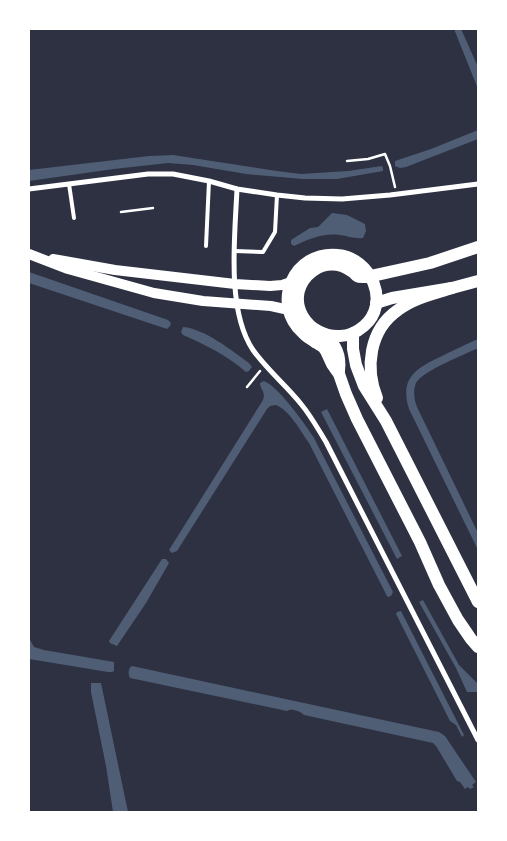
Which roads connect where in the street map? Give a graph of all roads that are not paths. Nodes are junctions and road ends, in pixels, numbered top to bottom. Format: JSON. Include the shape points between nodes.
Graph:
{"nodes":[{"id":1,"x":209,"y":181,"type":"junction"},
{"id":2,"x":69,"y":184,"type":"junction"},
{"id":3,"x":478,"y":184,"type":"edge"},
{"id":4,"x":29,"y":189,"type":"edge"},
{"id":5,"x":237,"y":189,"type":"junction"},
{"id":6,"x":277,"y":195,"type":"junction"},
{"id":7,"x":74,"y":218,"type":"dead end"},
{"id":8,"x":206,"y":246,"type":"dead end"},
{"id":9,"x":478,"y":247,"type":"edge"},
{"id":10,"x":235,"y":251,"type":"junction"},
{"id":11,"x":30,"y":255,"type":"edge"},
{"id":12,"x":371,"y":276,"type":"junction"},
{"id":13,"x":478,"y":281,"type":"edge"},
{"id":14,"x":291,"y":282,"type":"junction"},
{"id":15,"x":235,"y":284,"type":"junction"},
{"id":16,"x":452,"y":288,"type":"junction"},
{"id":17,"x":376,"y":303,"type":"junction"},
{"id":18,"x":237,"y":304,"type":"junction"},
{"id":19,"x":295,"y":311,"type":"junction"},
{"id":20,"x":353,"y":333,"type":"junction"},
{"id":21,"x":319,"y":338,"type":"junction"},
{"id":22,"x":386,"y":421,"type":"junction"},
{"id":23,"x":478,"y":602,"type":"edge"},
{"id":24,"x":478,"y":647,"type":"edge"},
{"id":25,"x":478,"y":740,"type":"edge"}],
"edges":[{"from":1,"to":2,"type":"street","via":[[173,174],[148,174]]},
{"from":1,"to":5,"type":"street"},
{"from":1,"to":8,"type":"lane"},
{"from":2,"to":4,"type":"street"},
{"from":2,"to":7,"type":"lane"},
{"from":3,"to":6,"type":"street","via":[[342,199]]},
{"from":5,"to":6,"type":"street"},
{"from":5,"to":10,"type":"street"},
{"from":6,"to":10,"type":"lane","via":[[275,232],[263,252]]},
{"from":9,"to":12,"type":"main road","via":[[430,263]]},
{"from":10,"to":15,"type":"street"},
{"from":11,"to":15,"type":"main road","via":[[115,270]]},
{"from":11,"to":18,"type":"main road","via":[[68,270],[154,293]]},
{"from":12,"to":14,"type":"main road","via":[[351,258],[336,254],[313,259],[302,266]]},
{"from":12,"to":17,"type":"main road","via":[[376,289]]},
{"from":12,"to":19,"type":"main road","via":[[358,276],[337,265],[324,265],[308,274],[301,284]]},
{"from":13,"to":16,"type":"main road"},
{"from":14,"to":15,"type":"main road","via":[[276,286]]},
{"from":14,"to":19,"type":"main road","via":[[288,301]]},
{"from":15,"to":18,"type":"street"},
{"from":16,"to":17,"type":"main road"},
{"from":16,"to":22,"type":"main road","via":[[420,298],[396,311],[383,324],[375,339],[370,355],[371,375]]},
{"from":17,"to":20,"type":"main road","via":[[366,324]]},
{"from":18,"to":19,"type":"main road"},
{"from":18,"to":25,"type":"street","via":[[252,348],[301,403],[326,442]]},
{"from":19,"to":21,"type":"main road"},
{"from":20,"to":21,"type":"main road"},
{"from":20,"to":22,"type":"main road","via":[[356,365],[364,386]]},
{"from":21,"to":24,"type":"main road","via":[[331,340],[338,353],[339,374],[353,411],[458,620]]},
{"from":22,"to":23,"type":"main road"}]}
